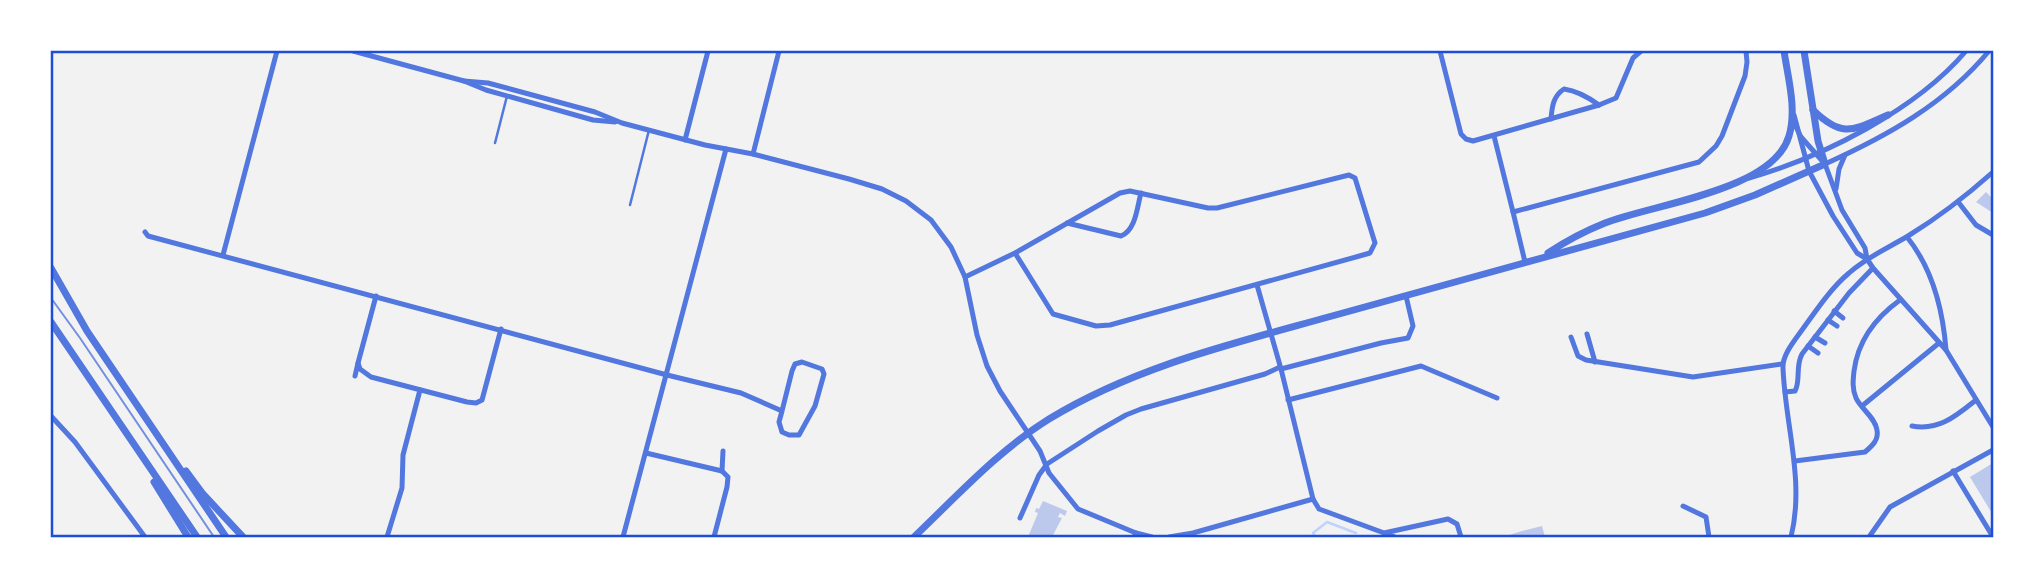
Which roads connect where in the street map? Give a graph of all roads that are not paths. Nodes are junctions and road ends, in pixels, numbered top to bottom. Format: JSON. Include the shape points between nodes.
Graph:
{"nodes":[{"id":1,"x":277,"y":51,"type":"edge"},
{"id":2,"x":353,"y":51,"type":"edge"},
{"id":3,"x":708,"y":51,"type":"edge"},
{"id":4,"x":779,"y":51,"type":"edge"},
{"id":5,"x":1440,"y":51,"type":"edge"},
{"id":6,"x":1641,"y":51,"type":"edge"},
{"id":7,"x":1745,"y":51,"type":"edge"},
{"id":8,"x":1784,"y":51,"type":"edge"},
{"id":9,"x":1804,"y":51,"type":"edge"},
{"id":10,"x":1966,"y":51,"type":"edge"},
{"id":11,"x":1989,"y":51,"type":"edge"},
{"id":12,"x":464,"y":80,"type":"junction"},
{"id":13,"x":507,"y":96,"type":"junction"},
{"id":14,"x":1600,"y":105,"type":"junction"},
{"id":15,"x":1813,"y":110,"type":"junction"},
{"id":16,"x":1793,"y":112,"type":"junction"},
{"id":17,"x":1888,"y":115,"type":"junction"},
{"id":18,"x":1552,"y":119,"type":"junction"},
{"id":19,"x":622,"y":123,"type":"junction"},
{"id":20,"x":1796,"y":127,"type":"junction"},
{"id":21,"x":649,"y":130,"type":"junction"},
{"id":22,"x":1494,"y":136,"type":"junction"},
{"id":23,"x":685,"y":140,"type":"junction"},
{"id":24,"x":495,"y":143,"type":"dead end"},
{"id":25,"x":726,"y":149,"type":"junction"},
{"id":26,"x":1817,"y":152,"type":"junction"},
{"id":27,"x":753,"y":154,"type":"junction"},
{"id":28,"x":1845,"y":155,"type":"junction"},
{"id":29,"x":1804,"y":158,"type":"junction"},
{"id":30,"x":1825,"y":164,"type":"junction"},
{"id":31,"x":1809,"y":171,"type":"junction"},
{"id":32,"x":1993,"y":172,"type":"edge"},
{"id":33,"x":1746,"y":179,"type":"junction"},
{"id":34,"x":1835,"y":192,"type":"junction"},
{"id":35,"x":1141,"y":193,"type":"junction"},
{"id":36,"x":1959,"y":203,"type":"junction"},
{"id":37,"x":630,"y":205,"type":"dead end"},
{"id":38,"x":1513,"y":212,"type":"junction"},
{"id":39,"x":1067,"y":223,"type":"junction"},
{"id":40,"x":145,"y":232,"type":"dead end"},
{"id":41,"x":1993,"y":236,"type":"edge"},
{"id":42,"x":1907,"y":237,"type":"junction"},
{"id":43,"x":1015,"y":253,"type":"junction"},
{"id":44,"x":223,"y":255,"type":"junction"},
{"id":45,"x":1542,"y":257,"type":"junction"},
{"id":46,"x":1867,"y":259,"type":"junction"},
{"id":47,"x":1525,"y":262,"type":"junction"},
{"id":48,"x":51,"y":268,"type":"edge"},
{"id":49,"x":1873,"y":268,"type":"junction"},
{"id":50,"x":965,"y":277,"type":"junction"},
{"id":51,"x":1256,"y":285,"type":"junction"},
{"id":52,"x":376,"y":296,"type":"junction"},
{"id":53,"x":1405,"y":296,"type":"junction"},
{"id":54,"x":1900,"y":300,"type":"junction"},
{"id":55,"x":1834,"y":311,"type":"junction"},
{"id":56,"x":1843,"y":318,"type":"dead end"},
{"id":57,"x":1828,"y":320,"type":"junction"},
{"id":58,"x":51,"y":322,"type":"edge"},
{"id":59,"x":1837,"y":326,"type":"dead end"},
{"id":60,"x":501,"y":329,"type":"junction"},
{"id":61,"x":1270,"y":334,"type":"junction"},
{"id":62,"x":1587,"y":334,"type":"dead end"},
{"id":63,"x":1571,"y":337,"type":"dead end"},
{"id":64,"x":1815,"y":337,"type":"junction"},
{"id":65,"x":1825,"y":343,"type":"dead end"},
{"id":66,"x":1939,"y":343,"type":"junction"},
{"id":67,"x":1808,"y":346,"type":"junction"},
{"id":68,"x":1946,"y":350,"type":"junction"},
{"id":69,"x":1788,"y":352,"type":"junction"},
{"id":70,"x":1818,"y":353,"type":"dead end"},
{"id":71,"x":1798,"y":361,"type":"junction"},
{"id":72,"x":1595,"y":362,"type":"junction"},
{"id":73,"x":358,"y":363,"type":"junction"},
{"id":74,"x":1782,"y":363,"type":"junction"},
{"id":75,"x":1281,"y":368,"type":"junction"},
{"id":76,"x":667,"y":375,"type":"junction"},
{"id":77,"x":355,"y":376,"type":"dead end"},
{"id":78,"x":126,"y":389,"type":"junction"},
{"id":79,"x":420,"y":390,"type":"junction"},
{"id":80,"x":1785,"y":392,"type":"junction"},
{"id":81,"x":1497,"y":398,"type":"dead end"},
{"id":82,"x":1288,"y":400,"type":"junction"},
{"id":83,"x":1976,"y":400,"type":"junction"},
{"id":84,"x":107,"y":403,"type":"junction"},
{"id":85,"x":1862,"y":406,"type":"junction"},
{"id":86,"x":782,"y":411,"type":"junction"},
{"id":87,"x":51,"y":416,"type":"edge"},
{"id":88,"x":1912,"y":426,"type":"dead end"},
{"id":89,"x":1993,"y":428,"type":"edge"},
{"id":90,"x":1028,"y":433,"type":"junction"},
{"id":91,"x":1993,"y":450,"type":"edge"},
{"id":92,"x":723,"y":451,"type":"dead end"},
{"id":93,"x":646,"y":453,"type":"junction"},
{"id":94,"x":1795,"y":461,"type":"junction"},
{"id":95,"x":1047,"y":464,"type":"junction"},
{"id":96,"x":722,"y":471,"type":"junction"},
{"id":97,"x":1953,"y":471,"type":"junction"},
{"id":98,"x":1313,"y":499,"type":"junction"},
{"id":99,"x":1683,"y":506,"type":"dead end"},
{"id":100,"x":1020,"y":518,"type":"dead end"},
{"id":101,"x":1384,"y":534,"type":"junction"},
{"id":102,"x":1135,"y":535,"type":"edge"},
{"id":103,"x":145,"y":537,"type":"edge"},
{"id":104,"x":188,"y":537,"type":"edge"},
{"id":105,"x":197,"y":537,"type":"edge"},
{"id":106,"x":226,"y":537,"type":"edge"},
{"id":107,"x":243,"y":537,"type":"edge"},
{"id":108,"x":387,"y":537,"type":"edge"},
{"id":109,"x":623,"y":537,"type":"edge"},
{"id":110,"x":714,"y":537,"type":"edge"},
{"id":111,"x":914,"y":537,"type":"edge"},
{"id":112,"x":1152,"y":537,"type":"edge"},
{"id":113,"x":1169,"y":537,"type":"edge"},
{"id":114,"x":1395,"y":537,"type":"edge"},
{"id":115,"x":1461,"y":537,"type":"edge"},
{"id":116,"x":1709,"y":537,"type":"edge"},
{"id":117,"x":1791,"y":537,"type":"edge"},
{"id":118,"x":1869,"y":537,"type":"edge"},
{"id":119,"x":1993,"y":537,"type":"edge"}],
"edges":[{"from":1,"to":44,"type":"street"},
{"from":2,"to":12,"type":"street"},
{"from":3,"to":23,"type":"street"},
{"from":4,"to":27,"type":"street"},
{"from":5,"to":22,"type":"street","via":[[1461,134],[1473,141]]},
{"from":6,"to":14,"type":"street","via":[[1633,58],[1616,99]]},
{"from":7,"to":38,"type":"street","via":[[1745,76],[1721,136],[1699,162]]},
{"from":8,"to":16,"type":"street"},
{"from":9,"to":15,"type":"street"},
{"from":10,"to":17,"type":"street","via":[[1924,90]]},
{"from":11,"to":28,"type":"street","via":[[1930,107]]},
{"from":12,"to":13,"type":"street"},
{"from":12,"to":19,"type":"street","via":[[595,112]]},
{"from":13,"to":19,"type":"street","via":[[593,120]]},
{"from":13,"to":24,"type":"lane"},
{"from":14,"to":18,"type":"street"},
{"from":14,"to":18,"type":"street","via":[[1564,89],[1554,101]]},
{"from":15,"to":17,"type":"street","via":[[1841,130]]},
{"from":15,"to":26,"type":"street"},
{"from":16,"to":20,"type":"street"},
{"from":16,"to":33,"type":"street","via":[[1781,154]]},
{"from":17,"to":26,"type":"street"},
{"from":18,"to":22,"type":"street"},
{"from":19,"to":21,"type":"street"},
{"from":20,"to":26,"type":"street"},
{"from":20,"to":29,"type":"street"},
{"from":21,"to":23,"type":"street"},
{"from":21,"to":37,"type":"lane"},
{"from":22,"to":38,"type":"street"},
{"from":23,"to":25,"type":"street"},
{"from":25,"to":27,"type":"street"},
{"from":25,"to":76,"type":"street"},
{"from":26,"to":29,"type":"street"},
{"from":26,"to":30,"type":"street"},
{"from":27,"to":50,"type":"street","via":[[871,186],[906,201],[938,227]]},
{"from":28,"to":30,"type":"street"},
{"from":28,"to":34,"type":"street"},
{"from":29,"to":31,"type":"street"},
{"from":29,"to":33,"type":"street"},
{"from":30,"to":31,"type":"street"},
{"from":30,"to":34,"type":"street"},
{"from":31,"to":45,"type":"street","via":[[1721,208]]},
{"from":31,"to":46,"type":"street","via":[[1857,253]]},
{"from":32,"to":36,"type":"street"},
{"from":33,"to":45,"type":"street","via":[[1606,223]]},
{"from":34,"to":46,"type":"street"},
{"from":35,"to":39,"type":"street","via":[[1121,193]]},
{"from":35,"to":39,"type":"street","via":[[1126,234]]},
{"from":35,"to":51,"type":"street","via":[[1217,208],[1341,176],[1355,178],[1375,243],[1370,253]]},
{"from":36,"to":41,"type":"street","via":[[1976,225]]},
{"from":36,"to":42,"type":"street"},
{"from":38,"to":47,"type":"street"},
{"from":39,"to":43,"type":"street"},
{"from":40,"to":44,"type":"street"},
{"from":42,"to":46,"type":"street"},
{"from":42,"to":68,"type":"street","via":[[1931,278]]},
{"from":43,"to":50,"type":"street"},
{"from":43,"to":51,"type":"street","via":[[1053,314],[1096,326]]},
{"from":44,"to":52,"type":"street"},
{"from":45,"to":47,"type":"street"},
{"from":46,"to":49,"type":"street"},
{"from":46,"to":69,"type":"street","via":[[1834,287]]},
{"from":47,"to":53,"type":"street"},
{"from":48,"to":78,"type":"street"},
{"from":49,"to":54,"type":"street"},
{"from":49,"to":55,"type":"street"},
{"from":50,"to":90,"type":"street","via":[[984,358]]},
{"from":51,"to":61,"type":"street"},
{"from":52,"to":60,"type":"street"},
{"from":52,"to":73,"type":"street"},
{"from":53,"to":61,"type":"street"},
{"from":53,"to":75,"type":"street","via":[[1413,326],[1408,338]]},
{"from":54,"to":66,"type":"street"},
{"from":54,"to":85,"type":"street","via":[[1870,329],[1857,353],[1853,380]]},
{"from":55,"to":56,"type":"street"},
{"from":55,"to":57,"type":"street"},
{"from":57,"to":59,"type":"street"},
{"from":57,"to":64,"type":"street"},
{"from":58,"to":84,"type":"street"},
{"from":60,"to":76,"type":"street"},
{"from":60,"to":79,"type":"street","via":[[482,400],[467,402]]},
{"from":61,"to":75,"type":"street"},
{"from":61,"to":90,"type":"street","via":[[1157,367]]},
{"from":62,"to":72,"type":"street"},
{"from":63,"to":72,"type":"street","via":[[1578,356]]},
{"from":64,"to":65,"type":"street"},
{"from":64,"to":67,"type":"street"},
{"from":66,"to":68,"type":"street"},
{"from":66,"to":85,"type":"street"},
{"from":67,"to":70,"type":"street"},
{"from":67,"to":71,"type":"street"},
{"from":68,"to":83,"type":"street"},
{"from":69,"to":71,"type":"street"},
{"from":69,"to":74,"type":"street"},
{"from":71,"to":80,"type":"street","via":[[1798,387]]},
{"from":72,"to":74,"type":"street","via":[[1693,376]]},
{"from":73,"to":77,"type":"street"},
{"from":73,"to":79,"type":"street","via":[[371,377]]},
{"from":74,"to":80,"type":"street"},
{"from":75,"to":82,"type":"street"},
{"from":75,"to":95,"type":"street","via":[[1126,415]]},
{"from":76,"to":86,"type":"street","via":[[741,393]]},
{"from":76,"to":93,"type":"street"},
{"from":78,"to":106,"type":"street"},
{"from":78,"to":107,"type":"street","via":[[203,494]]},
{"from":79,"to":108,"type":"street","via":[[403,454],[402,488]]},
{"from":80,"to":94,"type":"street"},
{"from":81,"to":82,"type":"street","via":[[1421,366]]},
{"from":82,"to":98,"type":"street"},
{"from":83,"to":88,"type":"street","via":[[1938,426]]},
{"from":83,"to":89,"type":"street"},
{"from":84,"to":104,"type":"street"},
{"from":84,"to":105,"type":"street"},
{"from":85,"to":94,"type":"street","via":[[1877,429],[1873,446],[1864,452]]},
{"from":86,"to":86,"type":"street","via":[[795,365],[802,362],[822,369],[815,406],[799,435],[782,432]]},
{"from":87,"to":103,"type":"street"},
{"from":90,"to":95,"type":"street"},
{"from":90,"to":111,"type":"street"},
{"from":91,"to":97,"type":"street"},
{"from":92,"to":96,"type":"street"},
{"from":93,"to":96,"type":"street"},
{"from":93,"to":109,"type":"street"},
{"from":94,"to":117,"type":"street","via":[[1796,520]]},
{"from":95,"to":100,"type":"street"},
{"from":95,"to":102,"type":"street","via":[[1049,473],[1079,509]]},
{"from":96,"to":110,"type":"street","via":[[728,477],[727,487]]},
{"from":97,"to":118,"type":"street","via":[[1890,507]]},
{"from":97,"to":119,"type":"street"},
{"from":98,"to":101,"type":"street","via":[[1319,509]]},
{"from":98,"to":113,"type":"street"},
{"from":99,"to":116,"type":"street","via":[[1706,517]]},
{"from":101,"to":114,"type":"street"},
{"from":101,"to":115,"type":"street","via":[[1448,519],[1457,524]]},
{"from":102,"to":112,"type":"street"}]}
